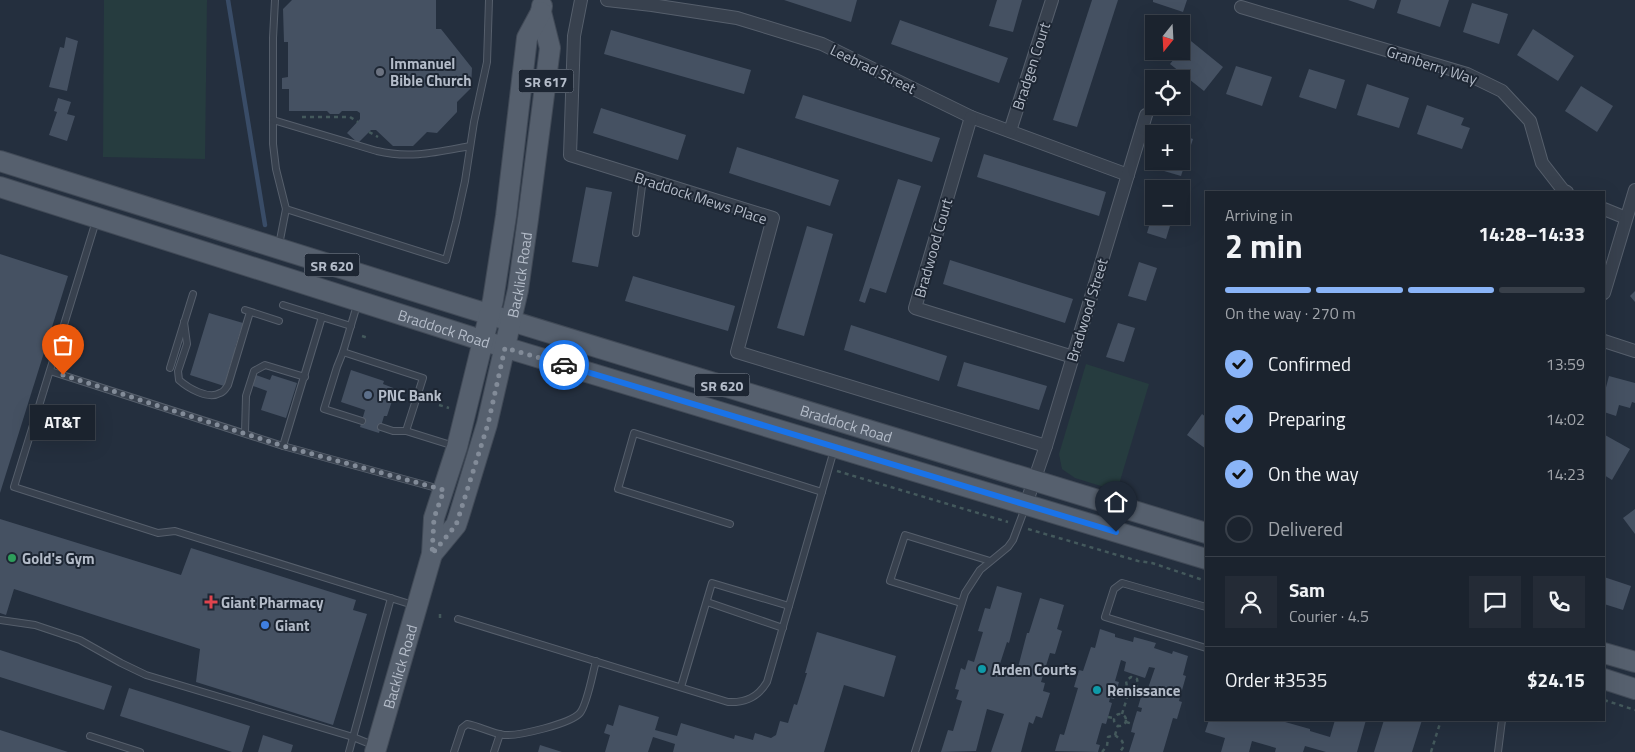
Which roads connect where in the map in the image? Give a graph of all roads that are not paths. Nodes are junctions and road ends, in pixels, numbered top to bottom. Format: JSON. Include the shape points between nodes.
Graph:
{"nodes":[{"id":1,"x":275,"y":0,"type":"edge"},
{"id":2,"x":489,"y":0,"type":"edge"},
{"id":3,"x":581,"y":0,"type":"edge"},
{"id":4,"x":608,"y":0,"type":"edge"},
{"id":5,"x":1052,"y":0,"type":"edge"},
{"id":6,"x":653,"y":2,"type":"edge"},
{"id":7,"x":542,"y":6,"type":"edge"},
{"id":8,"x":1241,"y":7,"type":"dead end"},
{"id":9,"x":1146,"y":115,"type":"dead end"},
{"id":10,"x":972,"y":116,"type":"junction"},
{"id":11,"x":273,"y":120,"type":"junction"},
{"id":12,"x":1010,"y":131,"type":"junction"},
{"id":13,"x":470,"y":146,"type":"junction"},
{"id":14,"x":0,"y":161,"type":"edge"},
{"id":15,"x":1128,"y":175,"type":"junction"},
{"id":16,"x":643,"y":178,"type":"junction"},
{"id":17,"x":0,"y":188,"type":"edge"},
{"id":18,"x":1635,"y":190,"type":"edge"},
{"id":19,"x":1565,"y":191,"type":"edge"},
{"id":20,"x":104,"y":194,"type":"junction"},
{"id":21,"x":286,"y":209,"type":"junction"},
{"id":22,"x":1605,"y":209,"type":"edge"},
{"id":23,"x":97,"y":218,"type":"junction"},
{"id":24,"x":1626,"y":218,"type":"junction"},
{"id":25,"x":636,"y":233,"type":"dead end"},
{"id":26,"x":279,"y":248,"type":"junction"},
{"id":27,"x":1605,"y":289,"type":"edge"},
{"id":28,"x":192,"y":294,"type":"dead end"},
{"id":29,"x":358,"y":301,"type":"junction"},
{"id":30,"x":283,"y":305,"type":"dead end"},
{"id":31,"x":490,"y":315,"type":"junction"},
{"id":32,"x":322,"y":317,"type":"junction"},
{"id":33,"x":278,"y":320,"type":"dead end"},
{"id":34,"x":511,"y":321,"type":"junction"},
{"id":35,"x":184,"y":322,"type":"junction"},
{"id":36,"x":351,"y":326,"type":"junction"},
{"id":37,"x":484,"y":341,"type":"junction"},
{"id":38,"x":1605,"y":341,"type":"edge"},
{"id":39,"x":505,"y":348,"type":"junction"},
{"id":40,"x":1635,"y":351,"type":"edge"},
{"id":41,"x":343,"y":352,"type":"junction"},
{"id":42,"x":1073,"y":357,"type":"junction"},
{"id":43,"x":170,"y":368,"type":"dead end"},
{"id":44,"x":50,"y":370,"type":"junction"},
{"id":45,"x":304,"y":377,"type":"junction"},
{"id":46,"x":362,"y":421,"type":"dead end"},
{"id":47,"x":381,"y":427,"type":"dead end"},
{"id":48,"x":406,"y":431,"type":"junction"},
{"id":49,"x":245,"y":433,"type":"junction"},
{"id":50,"x":283,"y":446,"type":"junction"},
{"id":51,"x":835,"y":446,"type":"junction"},
{"id":52,"x":1046,"y":446,"type":"junction"},
{"id":53,"x":457,"y":447,"type":"junction"},
{"id":54,"x":1034,"y":480,"type":"junction"},
{"id":55,"x":444,"y":490,"type":"junction"},
{"id":56,"x":822,"y":492,"type":"junction"},
{"id":57,"x":1026,"y":504,"type":"junction"},
{"id":58,"x":730,"y":524,"type":"dead end"},
{"id":59,"x":1205,"y":533,"type":"edge"},
{"id":60,"x":432,"y":554,"type":"junction"},
{"id":61,"x":1205,"y":559,"type":"edge"},
{"id":62,"x":990,"y":560,"type":"junction"},
{"id":63,"x":391,"y":598,"type":"junction"},
{"id":64,"x":706,"y":602,"type":"junction"},
{"id":65,"x":961,"y":603,"type":"junction"},
{"id":66,"x":417,"y":606,"type":"junction"},
{"id":67,"x":789,"y":606,"type":"junction"},
{"id":68,"x":1205,"y":607,"type":"edge"},
{"id":69,"x":458,"y":619,"type":"dead end"},
{"id":70,"x":0,"y":620,"type":"edge"},
{"id":71,"x":782,"y":628,"type":"junction"},
{"id":72,"x":1205,"y":648,"type":"edge"},
{"id":73,"x":1605,"y":653,"type":"edge"},
{"id":74,"x":596,"y":662,"type":"junction"},
{"id":75,"x":1635,"y":662,"type":"edge"},
{"id":76,"x":1605,"y":679,"type":"edge"},
{"id":77,"x":680,"y":687,"type":"junction"},
{"id":78,"x":1635,"y":689,"type":"edge"},
{"id":79,"x":1502,"y":721,"type":"edge"},
{"id":80,"x":500,"y":734,"type":"junction"},
{"id":81,"x":90,"y":736,"type":"dead end"},
{"id":82,"x":353,"y":737,"type":"junction"},
{"id":83,"x":376,"y":749,"type":"edge"},
{"id":84,"x":140,"y":752,"type":"edge"},
{"id":85,"x":349,"y":752,"type":"edge"},
{"id":86,"x":454,"y":752,"type":"edge"},
{"id":87,"x":494,"y":752,"type":"edge"},
{"id":88,"x":915,"y":752,"type":"edge"},
{"id":89,"x":1498,"y":752,"type":"edge"}],
"edges":[{"from":1,"to":11,"type":"lane"},
{"from":2,"to":13,"type":"lane","via":[[487,62]]},
{"from":3,"to":16,"type":"street","name":"Braddock Mews Place","via":[[574,36],[570,155]]},
{"from":4,"to":6,"type":"street","name":"Leebrad Street"},
{"from":5,"to":12,"type":"street","name":"Bradgen Court"},
{"from":6,"to":10,"type":"street","name":"Leebrad Street","via":[[737,18],[822,44]]},
{"from":7,"to":31,"type":"main road","name":"Backlick Road","number":"SR 617","via":[[527,38],[506,216]]},
{"from":7,"to":34,"type":"main road","name":"Backlick Road","number":"SR 617","via":[[550,48],[518,290]]},
{"from":8,"to":19,"type":"street","name":"Granberry Way","via":[[1467,74],[1502,91],[1530,121],[1542,163]]},
{"from":9,"to":15,"type":"street","name":"Bradwood Street"},
{"from":10,"to":12,"type":"street","name":"Leebrad Street"},
{"from":10,"to":42,"type":"street","name":"Bradwood Court","via":[[915,308]]},
{"from":11,"to":13,"type":"lane","via":[[394,154],[424,155]]},
{"from":11,"to":21,"type":"lane","via":[[276,169]]},
{"from":12,"to":15,"type":"street","name":"Leebrad Street"},
{"from":13,"to":21,"type":"lane","via":[[446,260]]},
{"from":14,"to":20,"type":"main road","name":"Braddock Road","number":"SR 620"},
{"from":15,"to":42,"type":"street","name":"Bradwood Street"},
{"from":16,"to":25,"type":"lane"},
{"from":16,"to":52,"type":"street","name":"Braddock Mews Place","via":[[773,218],[737,352]]},
{"from":17,"to":23,"type":"main road","name":"Braddock Road","number":"SR 620"},
{"from":18,"to":24,"type":"street"},
{"from":20,"to":23,"type":"main road"},
{"from":20,"to":26,"type":"main road","name":"Braddock Road","number":"SR 620"},
{"from":21,"to":26,"type":"lane"},
{"from":22,"to":24,"type":"street"},
{"from":23,"to":29,"type":"main road","name":"Braddock Road","number":"SR 620"},
{"from":23,"to":44,"type":"lane"},
{"from":24,"to":27,"type":"street"},
{"from":26,"to":31,"type":"main road","name":"Braddock Road","number":"SR 620"},
{"from":28,"to":35,"type":"lane"},
{"from":29,"to":36,"type":"lane"},
{"from":29,"to":37,"type":"main road","name":"Braddock Road","number":"SR 620"},
{"from":30,"to":32,"type":"lane"},
{"from":31,"to":34,"type":"main road","name":"Braddock Road","number":"SR 620"},
{"from":31,"to":37,"type":"main road","name":"Backlick Road","number":"SR 617"},
{"from":32,"to":36,"type":"lane"},
{"from":32,"to":45,"type":"lane"},
{"from":33,"to":35,"type":"lane","via":[[248,311],[228,385],[216,395],[190,388],[179,380],[178,371],[187,344]]},
{"from":34,"to":39,"type":"main road","name":"Backlick Road","number":"SR 617"},
{"from":34,"to":54,"type":"main road","name":"Braddock Road","number":"SR 620"},
{"from":35,"to":43,"type":"lane"},
{"from":36,"to":41,"type":"lane"},
{"from":37,"to":39,"type":"main road","name":"Braddock Road","number":"SR 620"},
{"from":37,"to":53,"type":"main road","name":"Backlick Road","number":"SR 617"},
{"from":38,"to":40,"type":"street"},
{"from":39,"to":51,"type":"main road","name":"Braddock Road","number":"SR 620"},
{"from":39,"to":60,"type":"main road","name":"Backlick Road","number":"SR 617","via":[[488,424],[456,525]]},
{"from":41,"to":46,"type":"lane","via":[[324,409]]},
{"from":41,"to":48,"type":"lane","via":[[423,378]]},
{"from":42,"to":52,"type":"street","name":"Bradwood Street"},
{"from":44,"to":49,"type":"lane"},
{"from":44,"to":63,"type":"lane","via":[[14,487],[158,533],[175,531]]},
{"from":45,"to":49,"type":"lane","via":[[265,364],[254,371],[246,396]]},
{"from":45,"to":50,"type":"lane"},
{"from":47,"to":48,"type":"lane"},
{"from":48,"to":53,"type":"lane"},
{"from":49,"to":50,"type":"lane"},
{"from":50,"to":55,"type":"lane"},
{"from":51,"to":56,"type":"lane"},
{"from":51,"to":57,"type":"main road","name":"Braddock Road","number":"SR 620"},
{"from":52,"to":54,"type":"street","name":"Bradwood Street"},
{"from":53,"to":55,"type":"main road","name":"Backlick Road","number":"SR 617"},
{"from":54,"to":57,"type":"street","name":"Bradwood Street"},
{"from":54,"to":59,"type":"main road","name":"Braddock Road","number":"SR 620"},
{"from":55,"to":60,"type":"main road","name":"Backlick Road","number":"SR 617","via":[[434,518]]},
{"from":56,"to":58,"type":"lane","via":[[634,433],[618,489]]},
{"from":56,"to":67,"type":"lane"},
{"from":57,"to":61,"type":"main road","name":"Braddock Road","number":"SR 620"},
{"from":57,"to":62,"type":"lane","via":[[1013,540]]},
{"from":60,"to":66,"type":"main road","name":"Backlick Road","number":"SR 617"},
{"from":62,"to":65,"type":"lane","via":[[973,578]]},
{"from":62,"to":65,"type":"lane","via":[[904,535],[890,580]]},
{"from":63,"to":66,"type":"lane"},
{"from":63,"to":82,"type":"lane"},
{"from":64,"to":67,"type":"lane","via":[[712,583]]},
{"from":64,"to":71,"type":"lane"},
{"from":64,"to":77,"type":"lane"},
{"from":65,"to":88,"type":"lane"},
{"from":66,"to":83,"type":"main road","name":"Backlick Road","number":"SR 617"},
{"from":67,"to":71,"type":"lane"},
{"from":68,"to":72,"type":"lane","via":[[1122,583],[1114,589],[1105,617]]},
{"from":69,"to":74,"type":"lane"},
{"from":70,"to":82,"type":"lane","via":[[35,625],[80,640],[146,675]]},
{"from":71,"to":77,"type":"lane","via":[[767,682],[754,697],[728,702]]},
{"from":73,"to":75,"type":"main road"},
{"from":74,"to":77,"type":"lane"},
{"from":74,"to":80,"type":"lane","via":[[583,707],[576,716],[527,733]]},
{"from":76,"to":78,"type":"main road"},
{"from":79,"to":89,"type":"lane"},
{"from":80,"to":86,"type":"lane","via":[[464,725]]},
{"from":80,"to":87,"type":"lane"},
{"from":81,"to":84,"type":"lane"},
{"from":82,"to":83,"type":"lane"},
{"from":82,"to":85,"type":"lane"}]}
